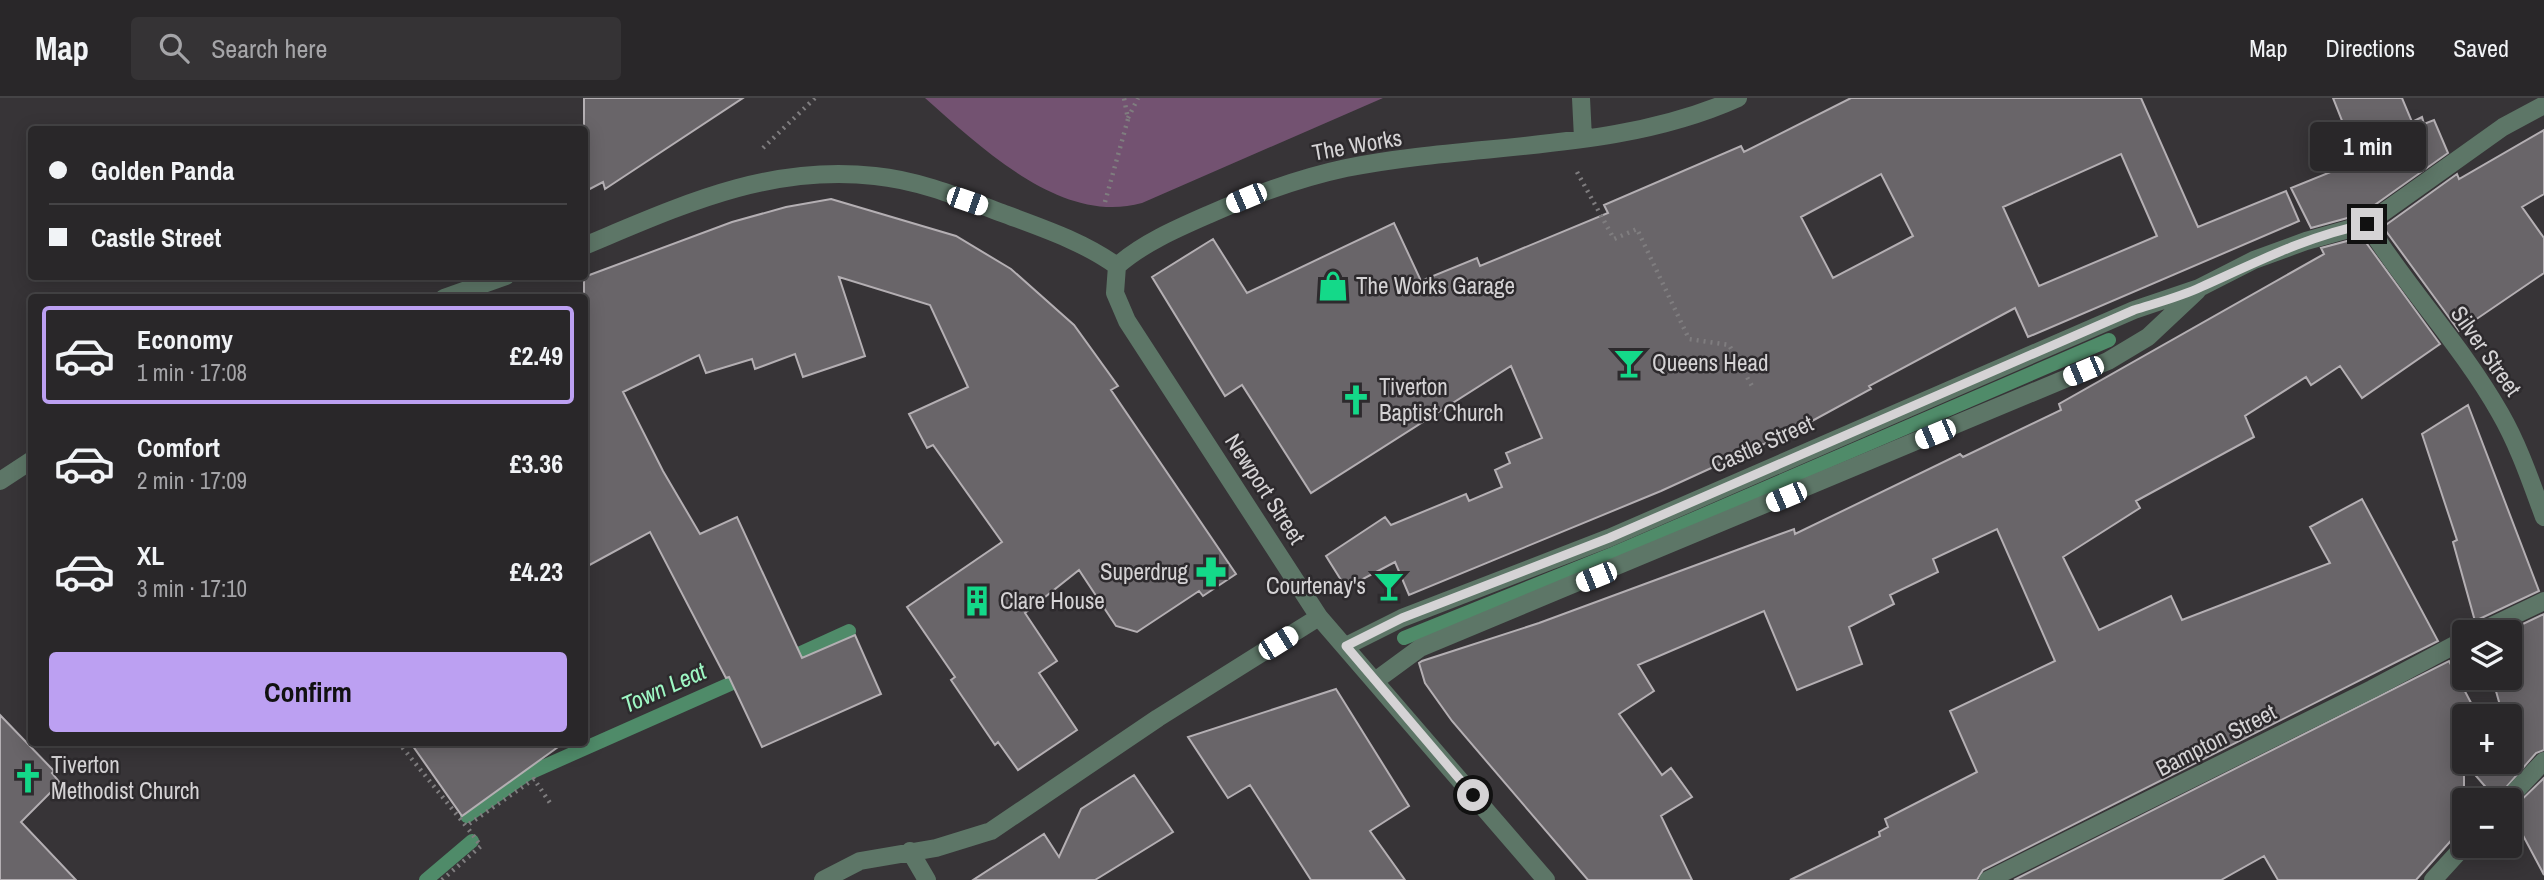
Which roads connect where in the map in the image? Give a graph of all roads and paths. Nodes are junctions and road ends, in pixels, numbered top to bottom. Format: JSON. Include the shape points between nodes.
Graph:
{"nodes":[{"id":1,"x":815,"y":98,"type":"edge"},
{"id":2,"x":1124,"y":98,"type":"edge"},
{"id":3,"x":1138,"y":98,"type":"edge"},
{"id":4,"x":1581,"y":98,"type":"edge"},
{"id":5,"x":1738,"y":98,"type":"edge"},
{"id":6,"x":2544,"y":105,"type":"edge"},
{"id":7,"x":1128,"y":119,"type":"junction"},
{"id":8,"x":1583,"y":138,"type":"junction"},
{"id":9,"x":1560,"y":142,"type":"junction"},
{"id":10,"x":720,"y":190,"type":"junction"},
{"id":11,"x":1105,"y":202,"type":"dead end"},
{"id":12,"x":2367,"y":224,"type":"junction"},
{"id":13,"x":588,"y":244,"type":"edge"},
{"id":14,"x":1117,"y":266,"type":"junction"},
{"id":15,"x":495,"y":280,"type":"edge"},
{"id":16,"x":2199,"y":288,"type":"junction"},
{"id":17,"x":455,"y":294,"type":"edge"},
{"id":18,"x":1752,"y":386,"type":"dead end"},
{"id":19,"x":28,"y":463,"type":"edge"},
{"id":20,"x":0,"y":481,"type":"edge"},
{"id":21,"x":2544,"y":517,"type":"edge"},
{"id":22,"x":2544,"y":601,"type":"edge"},
{"id":23,"x":1320,"y":617,"type":"junction"},
{"id":24,"x":2504,"y":620,"type":"edge"},
{"id":25,"x":1346,"y":646,"type":"junction"},
{"id":26,"x":2452,"y":646,"type":"edge"},
{"id":27,"x":1375,"y":681,"type":"junction"},
{"id":28,"x":401,"y":746,"type":"edge"},
{"id":29,"x":2544,"y":761,"type":"edge"},
{"id":30,"x":2518,"y":788,"type":"edge"},
{"id":31,"x":550,"y":803,"type":"dead end"},
{"id":32,"x":466,"y":826,"type":"junction"},
{"id":33,"x":910,"y":851,"type":"junction"},
{"id":34,"x":2453,"y":858,"type":"edge"},
{"id":35,"x":442,"y":880,"type":"edge"},
{"id":36,"x":823,"y":880,"type":"edge"},
{"id":37,"x":927,"y":880,"type":"edge"},
{"id":38,"x":1546,"y":880,"type":"edge"},
{"id":39,"x":1988,"y":880,"type":"edge"},
{"id":40,"x":2433,"y":880,"type":"edge"}],
"edges":[{"from":1,"to":10,"type":"path"},
{"from":2,"to":7,"type":"path"},
{"from":3,"to":7,"type":"path"},
{"from":4,"to":8,"type":"street"},
{"from":5,"to":8,"type":"street","name":"The Works","via":[[1682,118]]},
{"from":6,"to":12,"type":"street","via":[[2503,127]]},
{"from":7,"to":11,"type":"path"},
{"from":8,"to":9,"type":"street","name":"The Works"},
{"from":9,"to":14,"type":"street","name":"The Works","via":[[1347,168],[1300,180],[1187,224]]},
{"from":9,"to":18,"type":"path","via":[[1615,239],[1637,229],[1689,339],[1729,345]]},
{"from":10,"to":13,"type":"street"},
{"from":10,"to":14,"type":"street","via":[[827,174],[876,176],[986,207],[1091,247]]},
{"from":12,"to":16,"type":"street","name":"Castle Street","via":[[2254,260]]},
{"from":12,"to":21,"type":"street","name":"Silver Street","via":[[2500,414]]},
{"from":14,"to":23,"type":"street","name":"Newport Street","via":[[1115,293],[1127,321]]},
{"from":15,"to":17,"type":"street"},
{"from":16,"to":25,"type":"street","name":"Castle Street","via":[[2134,310],[1609,538],[1402,618]]},
{"from":16,"to":27,"type":"street","name":"Castle Street","via":[[2148,337],[2108,361],[1420,648]]},
{"from":19,"to":20,"type":"street"},
{"from":22,"to":24,"type":"street"},
{"from":23,"to":25,"type":"street","name":"Newport Street"},
{"from":23,"to":33,"type":"street","via":[[1158,718],[992,831]]},
{"from":25,"to":27,"type":"street","name":"Newport Street"},
{"from":26,"to":39,"type":"street","name":"Bampton Street"},
{"from":27,"to":38,"type":"street","name":"Newport Street"},
{"from":28,"to":32,"type":"path"},
{"from":29,"to":30,"type":"street"},
{"from":31,"to":32,"type":"path","via":[[534,779]]},
{"from":32,"to":35,"type":"path","via":[[481,846]]},
{"from":33,"to":36,"type":"street","via":[[860,862]]},
{"from":33,"to":37,"type":"street"},
{"from":34,"to":40,"type":"street"}]}
